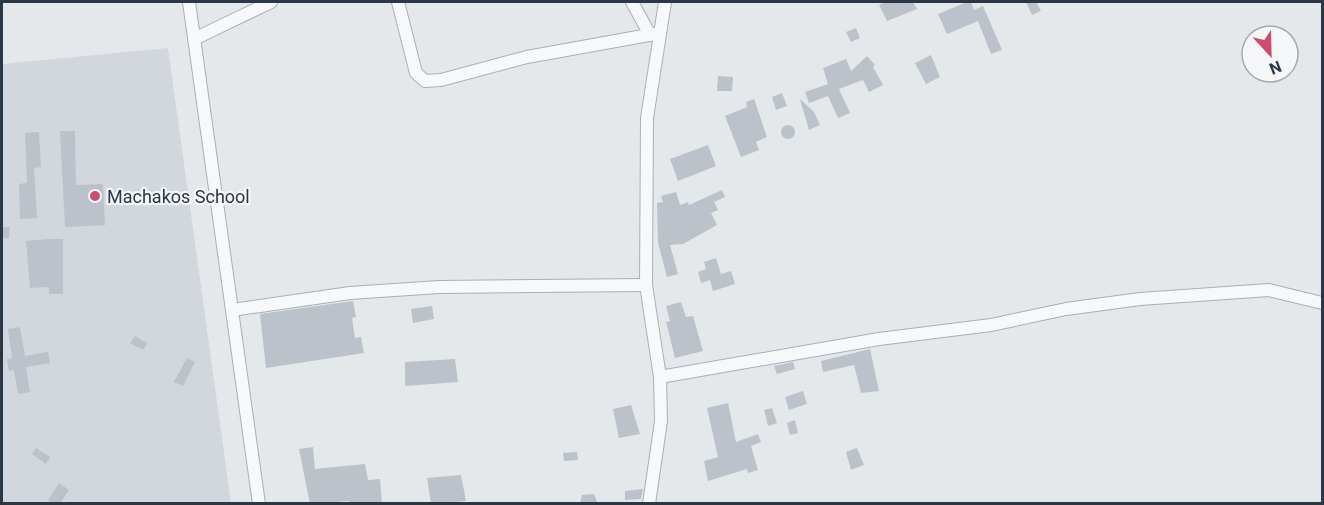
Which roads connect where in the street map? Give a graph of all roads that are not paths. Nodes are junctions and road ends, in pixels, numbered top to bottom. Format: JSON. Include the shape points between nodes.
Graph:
{"nodes":[{"id":1,"x":189,"y":2,"type":"edge"},
{"id":2,"x":271,"y":2,"type":"edge"},
{"id":3,"x":398,"y":2,"type":"edge"},
{"id":4,"x":632,"y":2,"type":"edge"},
{"id":5,"x":664,"y":2,"type":"edge"},
{"id":6,"x":655,"y":34,"type":"junction"},
{"id":7,"x":194,"y":39,"type":"junction"},
{"id":8,"x":646,"y":285,"type":"junction"},
{"id":9,"x":1323,"y":303,"type":"edge"},
{"id":10,"x":232,"y":310,"type":"junction"},
{"id":11,"x":660,"y":377,"type":"junction"},
{"id":12,"x":259,"y":504,"type":"edge"},
{"id":13,"x":649,"y":504,"type":"edge"}],
"edges":[{"from":1,"to":7,"type":"street"},
{"from":2,"to":7,"type":"street"},
{"from":3,"to":6,"type":"street","via":[[416,73],[425,81],[527,57]]},
{"from":4,"to":6,"type":"street"},
{"from":5,"to":6,"type":"street"},
{"from":6,"to":8,"type":"street","via":[[647,118]]},
{"from":7,"to":10,"type":"street"},
{"from":8,"to":10,"type":"street","via":[[439,287],[361,292]]},
{"from":8,"to":11,"type":"street"},
{"from":9,"to":11,"type":"street","via":[[1269,290],[1140,299]]},
{"from":10,"to":12,"type":"street"},
{"from":11,"to":13,"type":"street","via":[[661,421]]}]}
